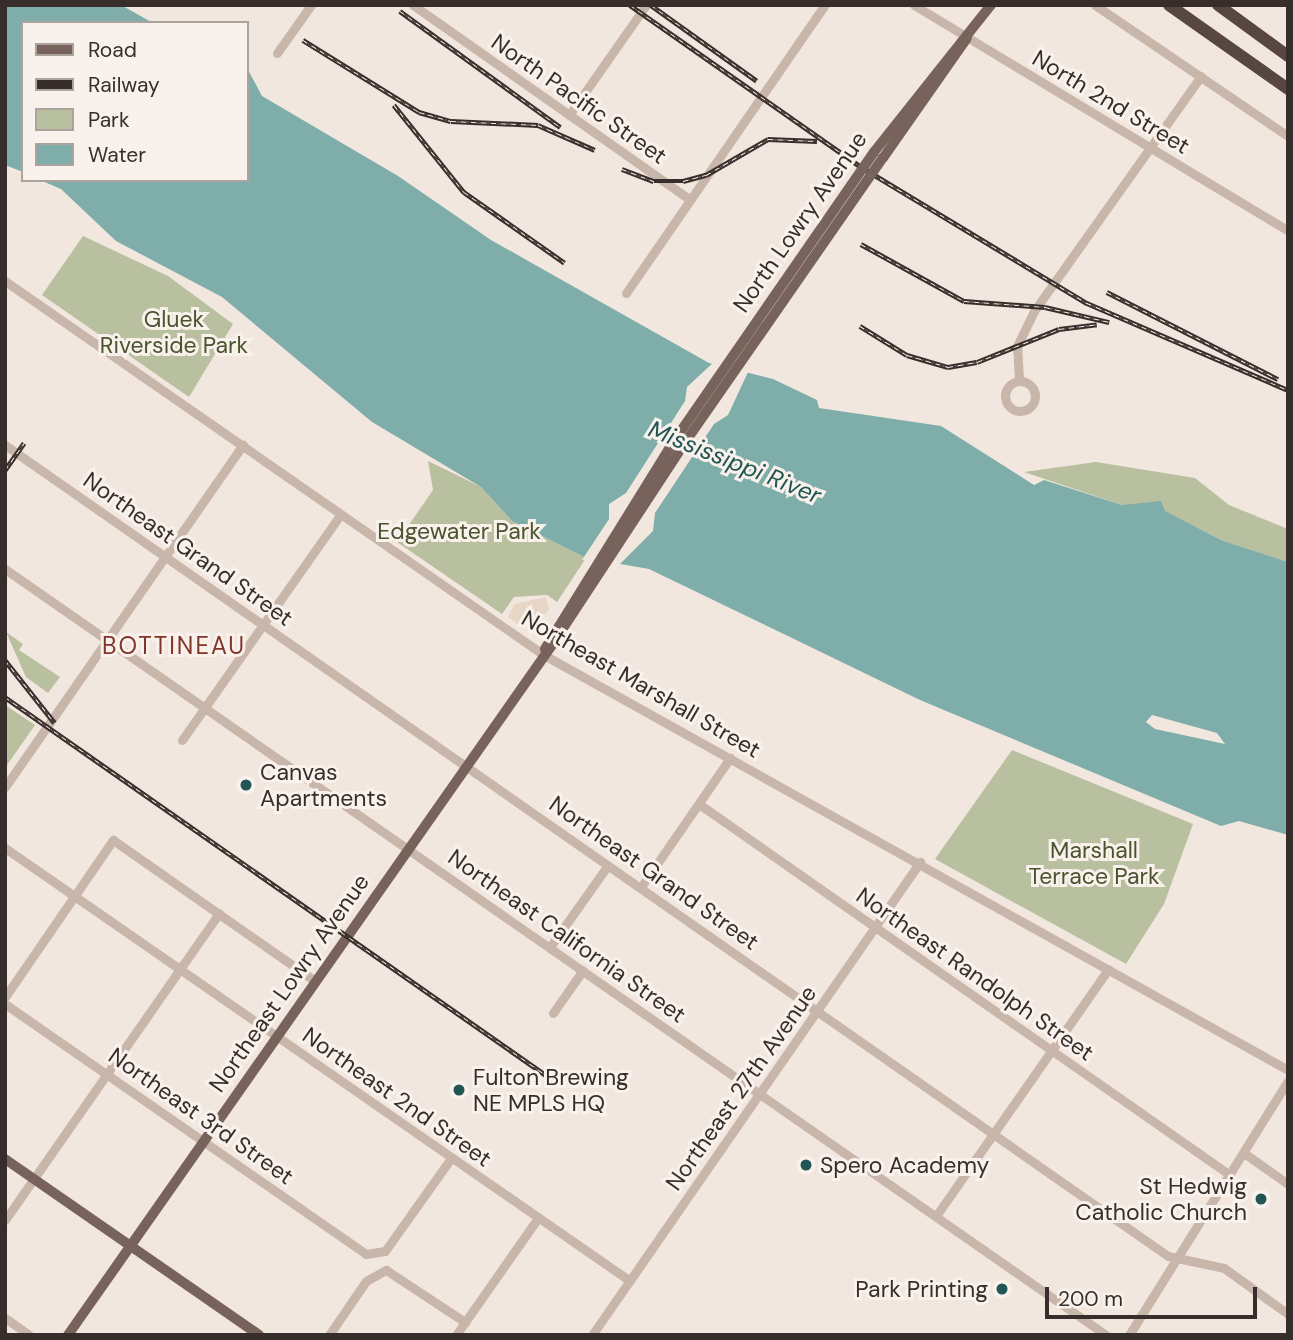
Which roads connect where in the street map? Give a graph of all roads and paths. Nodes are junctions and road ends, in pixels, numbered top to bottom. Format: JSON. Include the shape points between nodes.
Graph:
{"nodes":[{"id":1,"x":311,"y":5,"type":"edge"},
{"id":2,"x":413,"y":5,"type":"edge"},
{"id":3,"x":646,"y":5,"type":"edge"},
{"id":4,"x":825,"y":5,"type":"edge"},
{"id":5,"x":914,"y":5,"type":"edge"},
{"id":6,"x":991,"y":5,"type":"edge"},
{"id":7,"x":1095,"y":5,"type":"edge"},
{"id":8,"x":1169,"y":5,"type":"edge"},
{"id":9,"x":1218,"y":5,"type":"edge"},
{"id":10,"x":967,"y":38,"type":"junction"},
{"id":11,"x":277,"y":52,"type":"dead end"},
{"id":12,"x":1288,"y":56,"type":"edge"},
{"id":13,"x":1200,"y":76,"type":"junction"},
{"id":14,"x":1288,"y":89,"type":"edge"},
{"id":15,"x":569,"y":115,"type":"junction"},
{"id":16,"x":1288,"y":136,"type":"edge"},
{"id":17,"x":1149,"y":147,"type":"junction"},
{"id":18,"x":689,"y":199,"type":"junction"},
{"id":19,"x":1288,"y":231,"type":"edge"},
{"id":20,"x":5,"y":281,"type":"edge"},
{"id":21,"x":626,"y":293,"type":"dead end"},
{"id":22,"x":1019,"y":381,"type":"dead end"},
{"id":23,"x":681,"y":439,"type":"joint"},
{"id":24,"x":5,"y":445,"type":"edge"},
{"id":25,"x":243,"y":445,"type":"junction"},
{"id":26,"x":340,"y":514,"type":"junction"},
{"id":27,"x":166,"y":557,"type":"junction"},
{"id":28,"x":5,"y":569,"type":"edge"},
{"id":29,"x":263,"y":625,"type":"junction"},
{"id":30,"x":108,"y":641,"type":"junction"},
{"id":31,"x":544,"y":655,"type":"junction"},
{"id":32,"x":205,"y":708,"type":"junction"},
{"id":33,"x":182,"y":740,"type":"dead end"},
{"id":34,"x":730,"y":758,"type":"junction"},
{"id":35,"x":465,"y":766,"type":"junction"},
{"id":36,"x":5,"y":787,"type":"edge"},
{"id":37,"x":699,"y":804,"type":"junction"},
{"id":38,"x":5,"y":848,"type":"edge"},
{"id":39,"x":407,"y":850,"type":"junction"},
{"id":40,"x":920,"y":862,"type":"junction"},
{"id":41,"x":608,"y":865,"type":"junction"},
{"id":42,"x":641,"y":887,"type":"junction"},
{"id":43,"x":75,"y":895,"type":"junction"},
{"id":44,"x":219,"y":913,"type":"junction"},
{"id":45,"x":875,"y":928,"type":"junction"},
{"id":46,"x":550,"y":947,"type":"junction"},
{"id":47,"x":1108,"y":969,"type":"junction"},
{"id":48,"x":180,"y":970,"type":"junction"},
{"id":49,"x":583,"y":970,"type":"junction"},
{"id":50,"x":315,"y":981,"type":"junction"},
{"id":51,"x":5,"y":997,"type":"edge"},
{"id":52,"x":5,"y":1004,"type":"edge"},
{"id":53,"x":819,"y":1012,"type":"junction"},
{"id":54,"x":553,"y":1013,"type":"dead end"},
{"id":55,"x":277,"y":1036,"type":"junction"},
{"id":56,"x":1052,"y":1051,"type":"junction"},
{"id":57,"x":1288,"y":1070,"type":"edge"},
{"id":58,"x":107,"y":1074,"type":"junction"},
{"id":59,"x":1288,"y":1081,"type":"edge"},
{"id":60,"x":761,"y":1094,"type":"junction"},
{"id":61,"x":994,"y":1134,"type":"junction"},
{"id":62,"x":204,"y":1142,"type":"junction"},
{"id":63,"x":1244,"y":1153,"type":"junction"},
{"id":64,"x":451,"y":1158,"type":"junction"},
{"id":65,"x":5,"y":1159,"type":"edge"},
{"id":66,"x":1230,"y":1175,"type":"junction"},
{"id":67,"x":34,"y":1179,"type":"junction"},
{"id":68,"x":1288,"y":1184,"type":"edge"},
{"id":69,"x":936,"y":1216,"type":"junction"},
{"id":70,"x":538,"y":1218,"type":"junction"},
{"id":71,"x":5,"y":1220,"type":"edge"},
{"id":72,"x":130,"y":1246,"type":"junction"},
{"id":73,"x":1178,"y":1258,"type":"junction"},
{"id":74,"x":630,"y":1281,"type":"junction"},
{"id":75,"x":1288,"y":1314,"type":"edge"},
{"id":76,"x":5,"y":1318,"type":"edge"},
{"id":77,"x":465,"y":1322,"type":"junction"},
{"id":78,"x":1133,"y":1333,"type":"edge"},
{"id":79,"x":29,"y":1335,"type":"edge"},
{"id":80,"x":68,"y":1335,"type":"edge"},
{"id":81,"x":259,"y":1335,"type":"edge"},
{"id":82,"x":329,"y":1335,"type":"edge"},
{"id":83,"x":456,"y":1335,"type":"edge"},
{"id":84,"x":592,"y":1335,"type":"edge"},
{"id":85,"x":1106,"y":1335,"type":"edge"}],
"edges":[{"from":1,"to":11,"type":"street"},
{"from":2,"to":15,"type":"street","name":"North Pacific Street"},
{"from":3,"to":15,"type":"street"},
{"from":4,"to":18,"type":"street"},
{"from":5,"to":10,"type":"street","name":"North 2nd Street"},
{"from":6,"to":10,"type":"main road","name":"North Lowry Avenue"},
{"from":7,"to":13,"type":"street"},
{"from":8,"to":14,"type":"highway"},
{"from":9,"to":12,"type":"highway"},
{"from":10,"to":17,"type":"street","name":"North 2nd Street"},
{"from":10,"to":23,"type":"main road","name":"North Lowry Avenue","bridge":true,"via":[[878,155]]},
{"from":13,"to":16,"type":"street"},
{"from":13,"to":17,"type":"street"},
{"from":15,"to":18,"type":"street","name":"North Pacific Street"},
{"from":17,"to":19,"type":"street","name":"North 2nd Street"},
{"from":17,"to":22,"type":"street","via":[[1029,320],[1017,346]]},
{"from":18,"to":21,"type":"street"},
{"from":20,"to":25,"type":"street","name":"Northeast Marshall Street"},
{"from":23,"to":31,"type":"main road","name":"Northeast Lowry Avenue"},
{"from":24,"to":27,"type":"street","name":"Northeast Grand Street"},
{"from":25,"to":26,"type":"street","name":"Northeast Marshall Street"},
{"from":25,"to":27,"type":"street"},
{"from":26,"to":29,"type":"street"},
{"from":26,"to":31,"type":"street","name":"Northeast Marshall Street"},
{"from":27,"to":29,"type":"street","name":"Northeast Grand Street"},
{"from":27,"to":30,"type":"street"},
{"from":28,"to":30,"type":"street","name":"Northeast California Street"},
{"from":29,"to":32,"type":"street"},
{"from":29,"to":35,"type":"street","name":"Northeast Grand Street"},
{"from":30,"to":32,"type":"street","name":"Northeast California Street"},
{"from":30,"to":36,"type":"street"},
{"from":31,"to":34,"type":"street","name":"Northeast Marshall Street"},
{"from":31,"to":35,"type":"main road","name":"Northeast Lowry Avenue"},
{"from":32,"to":33,"type":"street"},
{"from":32,"to":39,"type":"street","name":"Northeast California Street"},
{"from":34,"to":37,"type":"street"},
{"from":34,"to":40,"type":"street","name":"Northeast Marshall Street"},
{"from":35,"to":39,"type":"main road","name":"Northeast Lowry Avenue"},
{"from":35,"to":41,"type":"street","name":"Northeast Grand Street"},
{"from":37,"to":42,"type":"street"},
{"from":37,"to":45,"type":"street","name":"Northeast Randolph Street"},
{"from":38,"to":43,"type":"street","name":"Northeast 2nd Street"},
{"from":39,"to":46,"type":"street","name":"Northeast California Street"},
{"from":39,"to":50,"type":"main road","name":"Northeast Lowry Avenue"},
{"from":40,"to":45,"type":"street","name":"Northeast 27th Avenue"},
{"from":40,"to":47,"type":"street","name":"Northeast Marshall Street"},
{"from":41,"to":42,"type":"street","name":"Northeast Grand Street"},
{"from":41,"to":46,"type":"street"},
{"from":42,"to":53,"type":"street","name":"Northeast Grand Street"},
{"from":43,"to":44,"type":"street","via":[[113,840]]},
{"from":43,"to":48,"type":"street","name":"Northeast 2nd Street"},
{"from":43,"to":51,"type":"street"},
{"from":44,"to":48,"type":"street"},
{"from":44,"to":50,"type":"street"},
{"from":45,"to":53,"type":"street","name":"Northeast 27th Avenue"},
{"from":45,"to":56,"type":"street","name":"Northeast Randolph Street"},
{"from":46,"to":49,"type":"street","name":"Northeast California Street"},
{"from":47,"to":56,"type":"street"},
{"from":47,"to":57,"type":"street","name":"Northeast Marshall Street"},
{"from":48,"to":55,"type":"street","name":"Northeast 2nd Street"},
{"from":48,"to":58,"type":"street"},
{"from":49,"to":54,"type":"street"},
{"from":49,"to":60,"type":"street","name":"Northeast California Street"},
{"from":50,"to":55,"type":"main road","name":"Northeast Lowry Avenue"},
{"from":52,"to":58,"type":"street","name":"Northeast 3rd Street"},
{"from":53,"to":60,"type":"street","name":"Northeast 27th Avenue"},
{"from":53,"to":61,"type":"street","name":"Northeast Grand Street"},
{"from":55,"to":62,"type":"main road","name":"Northeast Lowry Avenue"},
{"from":55,"to":64,"type":"street","name":"Northeast 2nd Street"},
{"from":56,"to":61,"type":"street"},
{"from":56,"to":66,"type":"street","name":"Northeast Randolph Street"},
{"from":58,"to":62,"type":"street","name":"Northeast 3rd Street"},
{"from":58,"to":67,"type":"street"},
{"from":59,"to":63,"type":"street"},
{"from":60,"to":69,"type":"street","name":"Northeast California Street"},
{"from":60,"to":74,"type":"street","name":"Northeast 27th Avenue"},
{"from":61,"to":69,"type":"street"},
{"from":61,"to":73,"type":"street","name":"Northeast Grand Street"},
{"from":62,"to":64,"type":"street","name":"Northeast 3rd Street","via":[[375,1256],[385,1251]]},
{"from":62,"to":72,"type":"main road","name":"Northeast Lowry Avenue"},
{"from":63,"to":66,"type":"street"},
{"from":63,"to":68,"type":"street"},
{"from":64,"to":70,"type":"street","name":"Northeast 2nd Street"},
{"from":65,"to":67,"type":"main road"},
{"from":66,"to":73,"type":"street"},
{"from":67,"to":71,"type":"street"},
{"from":67,"to":72,"type":"main road"},
{"from":69,"to":85,"type":"street","name":"Northeast California Street"},
{"from":70,"to":74,"type":"street","name":"Northeast 2nd Street"},
{"from":70,"to":77,"type":"street"},
{"from":72,"to":80,"type":"main road","name":"Northeast Lowry Avenue"},
{"from":72,"to":81,"type":"main road"},
{"from":73,"to":75,"type":"street","name":"Northeast Grand Street","via":[[1224,1268]]},
{"from":73,"to":78,"type":"street"},
{"from":74,"to":84,"type":"street","name":"Northeast 27th Avenue"},
{"from":76,"to":79,"type":"street"},
{"from":77,"to":82,"type":"street","via":[[392,1272],[380,1271]]},
{"from":77,"to":83,"type":"street"}]}
